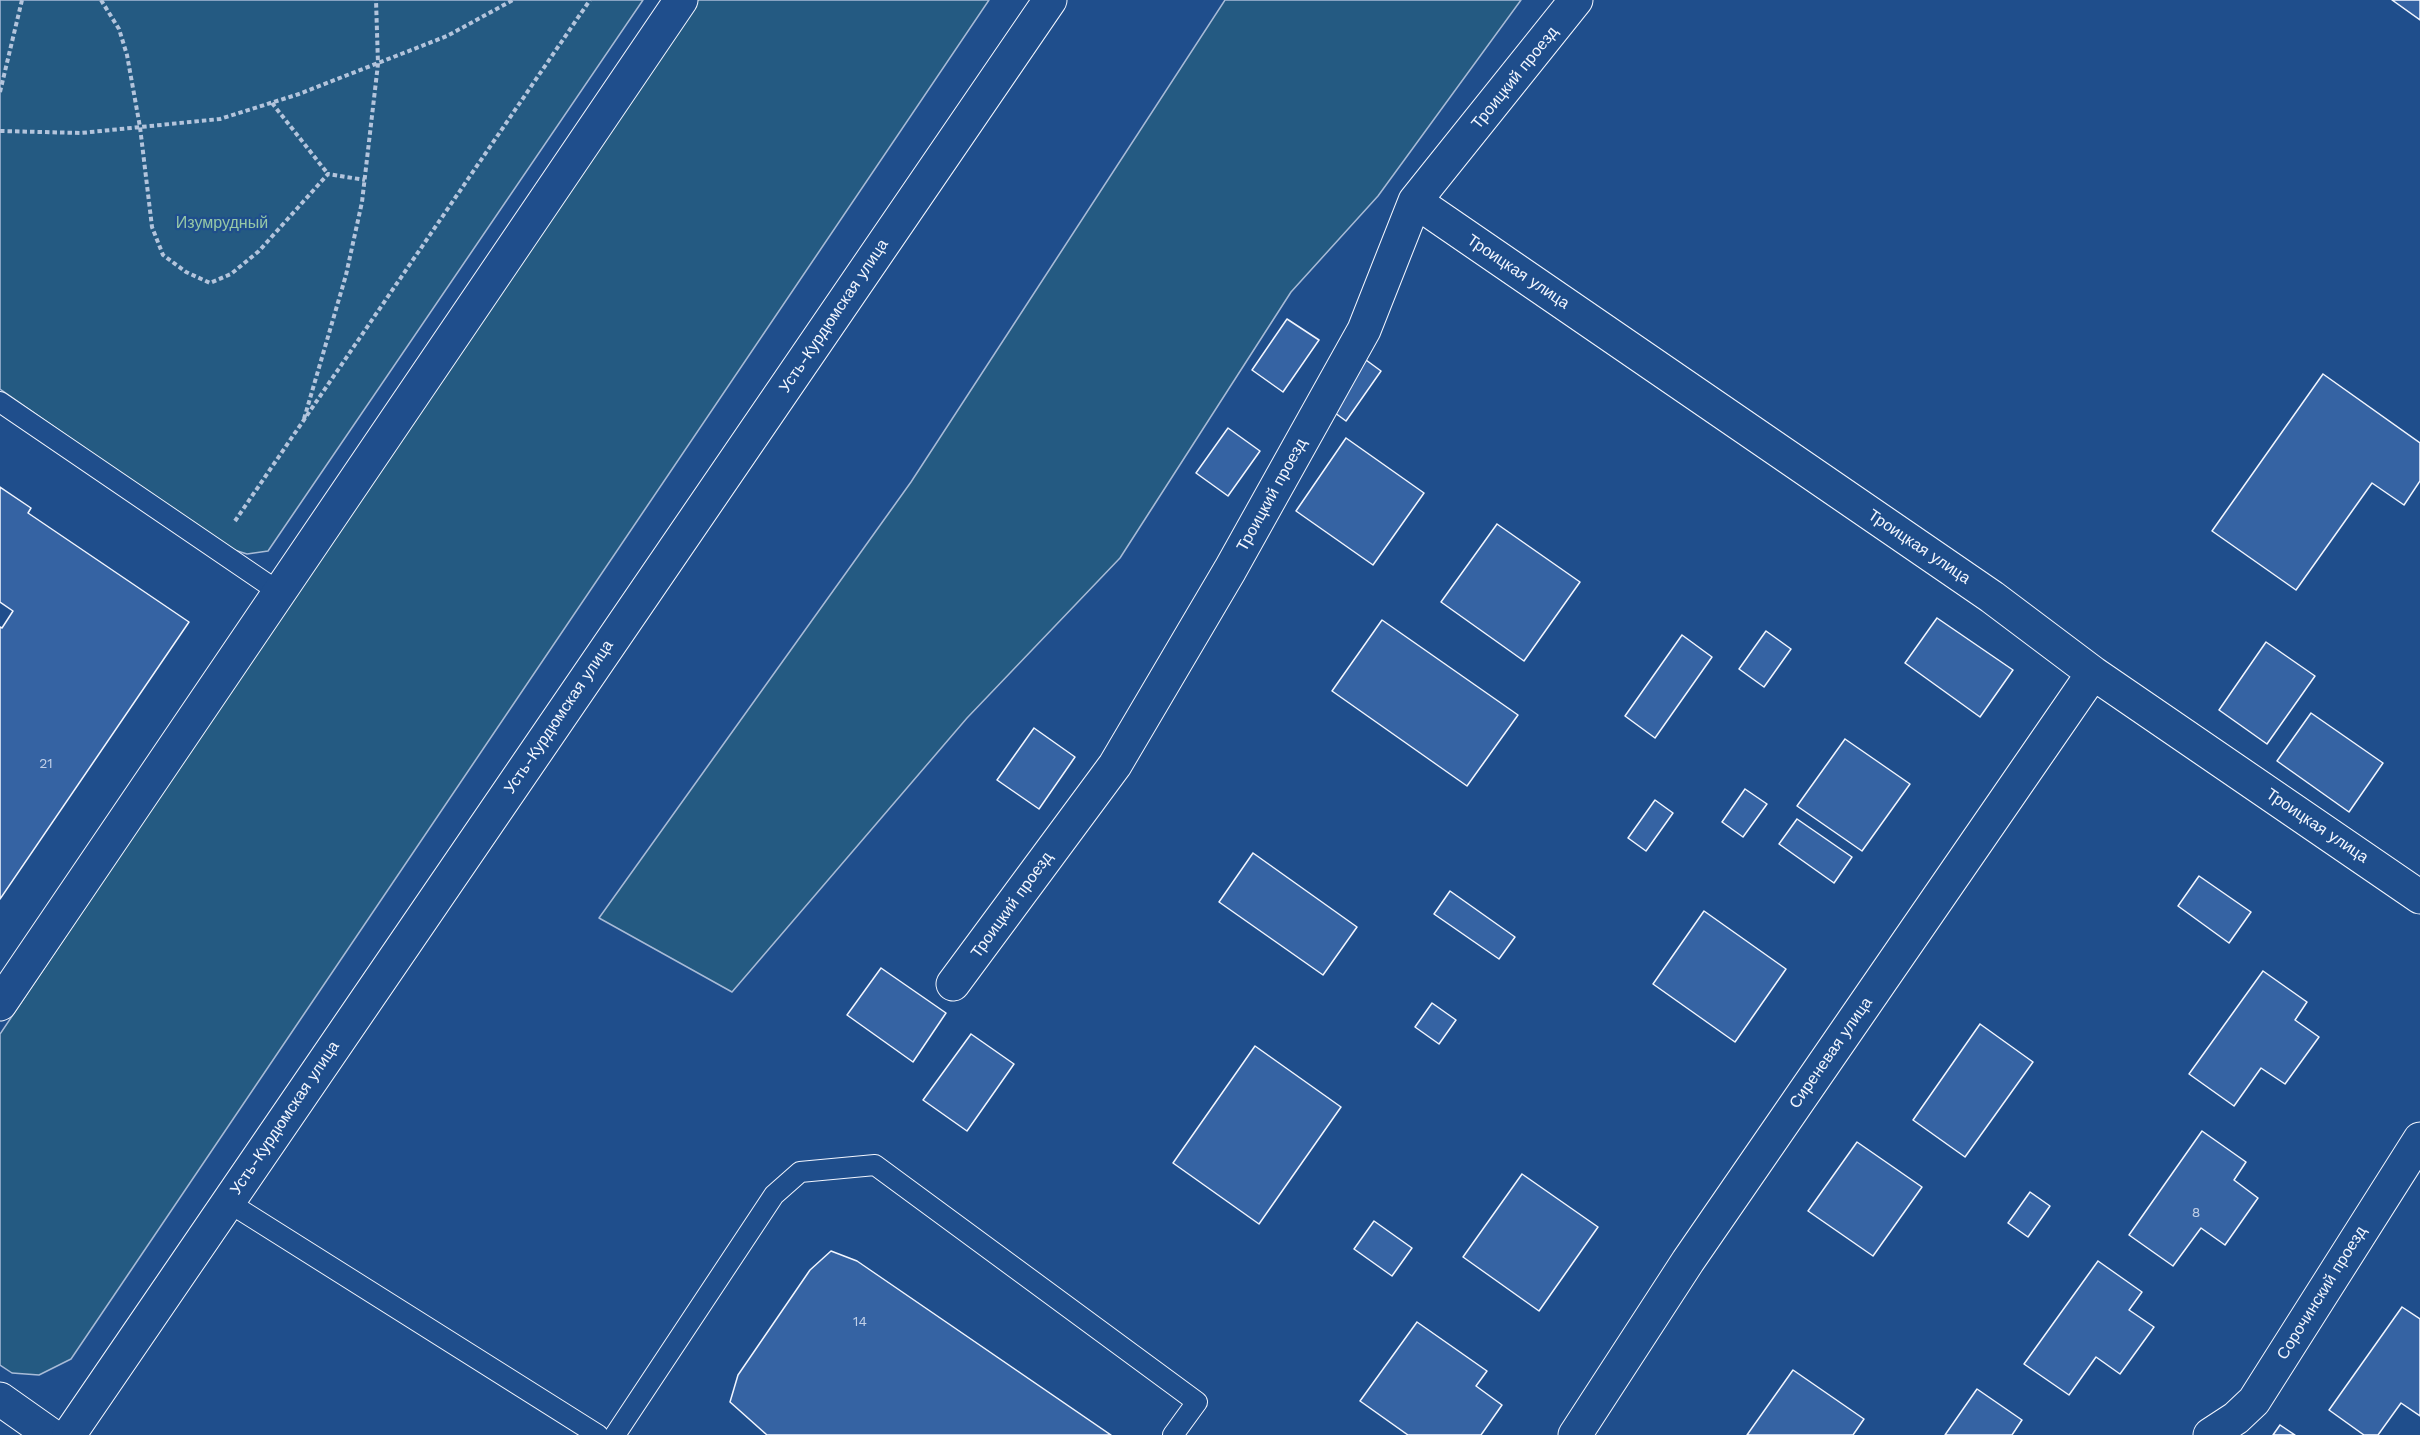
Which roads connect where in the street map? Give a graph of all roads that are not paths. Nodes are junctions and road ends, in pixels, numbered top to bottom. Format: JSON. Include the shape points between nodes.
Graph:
{"nodes":[{"id":1,"x":681,"y":0,"type":"edge"},
{"id":2,"x":1050,"y":0,"type":"edge"},
{"id":3,"x":1576,"y":0,"type":"edge"},
{"id":4,"x":1415,"y":201,"type":"junction"},
{"id":5,"x":0,"y":402,"type":"edge"},
{"id":6,"x":279,"y":592,"type":"junction"},
{"id":7,"x":2093,"y":673,"type":"junction"},
{"id":8,"x":2420,"y":897,"type":"edge"},
{"id":9,"x":953,"y":984,"type":"dead end"},
{"id":10,"x":0,"y":1004,"type":"edge"},
{"id":11,"x":2420,"y":1139,"type":"edge"},
{"id":12,"x":228,"y":1202,"type":"junction"},
{"id":13,"x":0,"y":1399,"type":"edge"},
{"id":14,"x":51,"y":1435,"type":"edge"},
{"id":15,"x":69,"y":1435,"type":"edge"},
{"id":16,"x":598,"y":1435,"type":"edge"},
{"id":17,"x":615,"y":1435,"type":"edge"},
{"id":18,"x":1173,"y":1435,"type":"edge"},
{"id":19,"x":1575,"y":1435,"type":"edge"},
{"id":20,"x":2210,"y":1435,"type":"edge"}],
"edges":[{"from":1,"to":6,"type":"street"},
{"from":2,"to":12,"type":"street","name":"Усть-Курдюмская улица"},
{"from":3,"to":4,"type":"street","name":"Троицкий проезд"},
{"from":4,"to":7,"type":"street","name":"Троицкая улица","via":[[1992,597]]},
{"from":4,"to":9,"type":"street","name":"Троицкий проезд","via":[[1364,330],[1115,765]]},
{"from":5,"to":6,"type":"lane"},
{"from":6,"to":10,"type":"street"},
{"from":7,"to":8,"type":"street","name":"Троицкая улица"},
{"from":7,"to":19,"type":"street","name":"Сиреневая улица","via":[[1688,1261]]},
{"from":11,"to":20,"type":"street","name":"Сорочинский проезд","via":[[2254,1401]]},
{"from":12,"to":15,"type":"street","name":"Усть-Курдюмская улица"},
{"from":12,"to":16,"type":"lane"},
{"from":13,"to":14,"type":"street"},
{"from":17,"to":18,"type":"lane","via":[[774,1195],[800,1172],[875,1166],[1197,1401]]}]}
